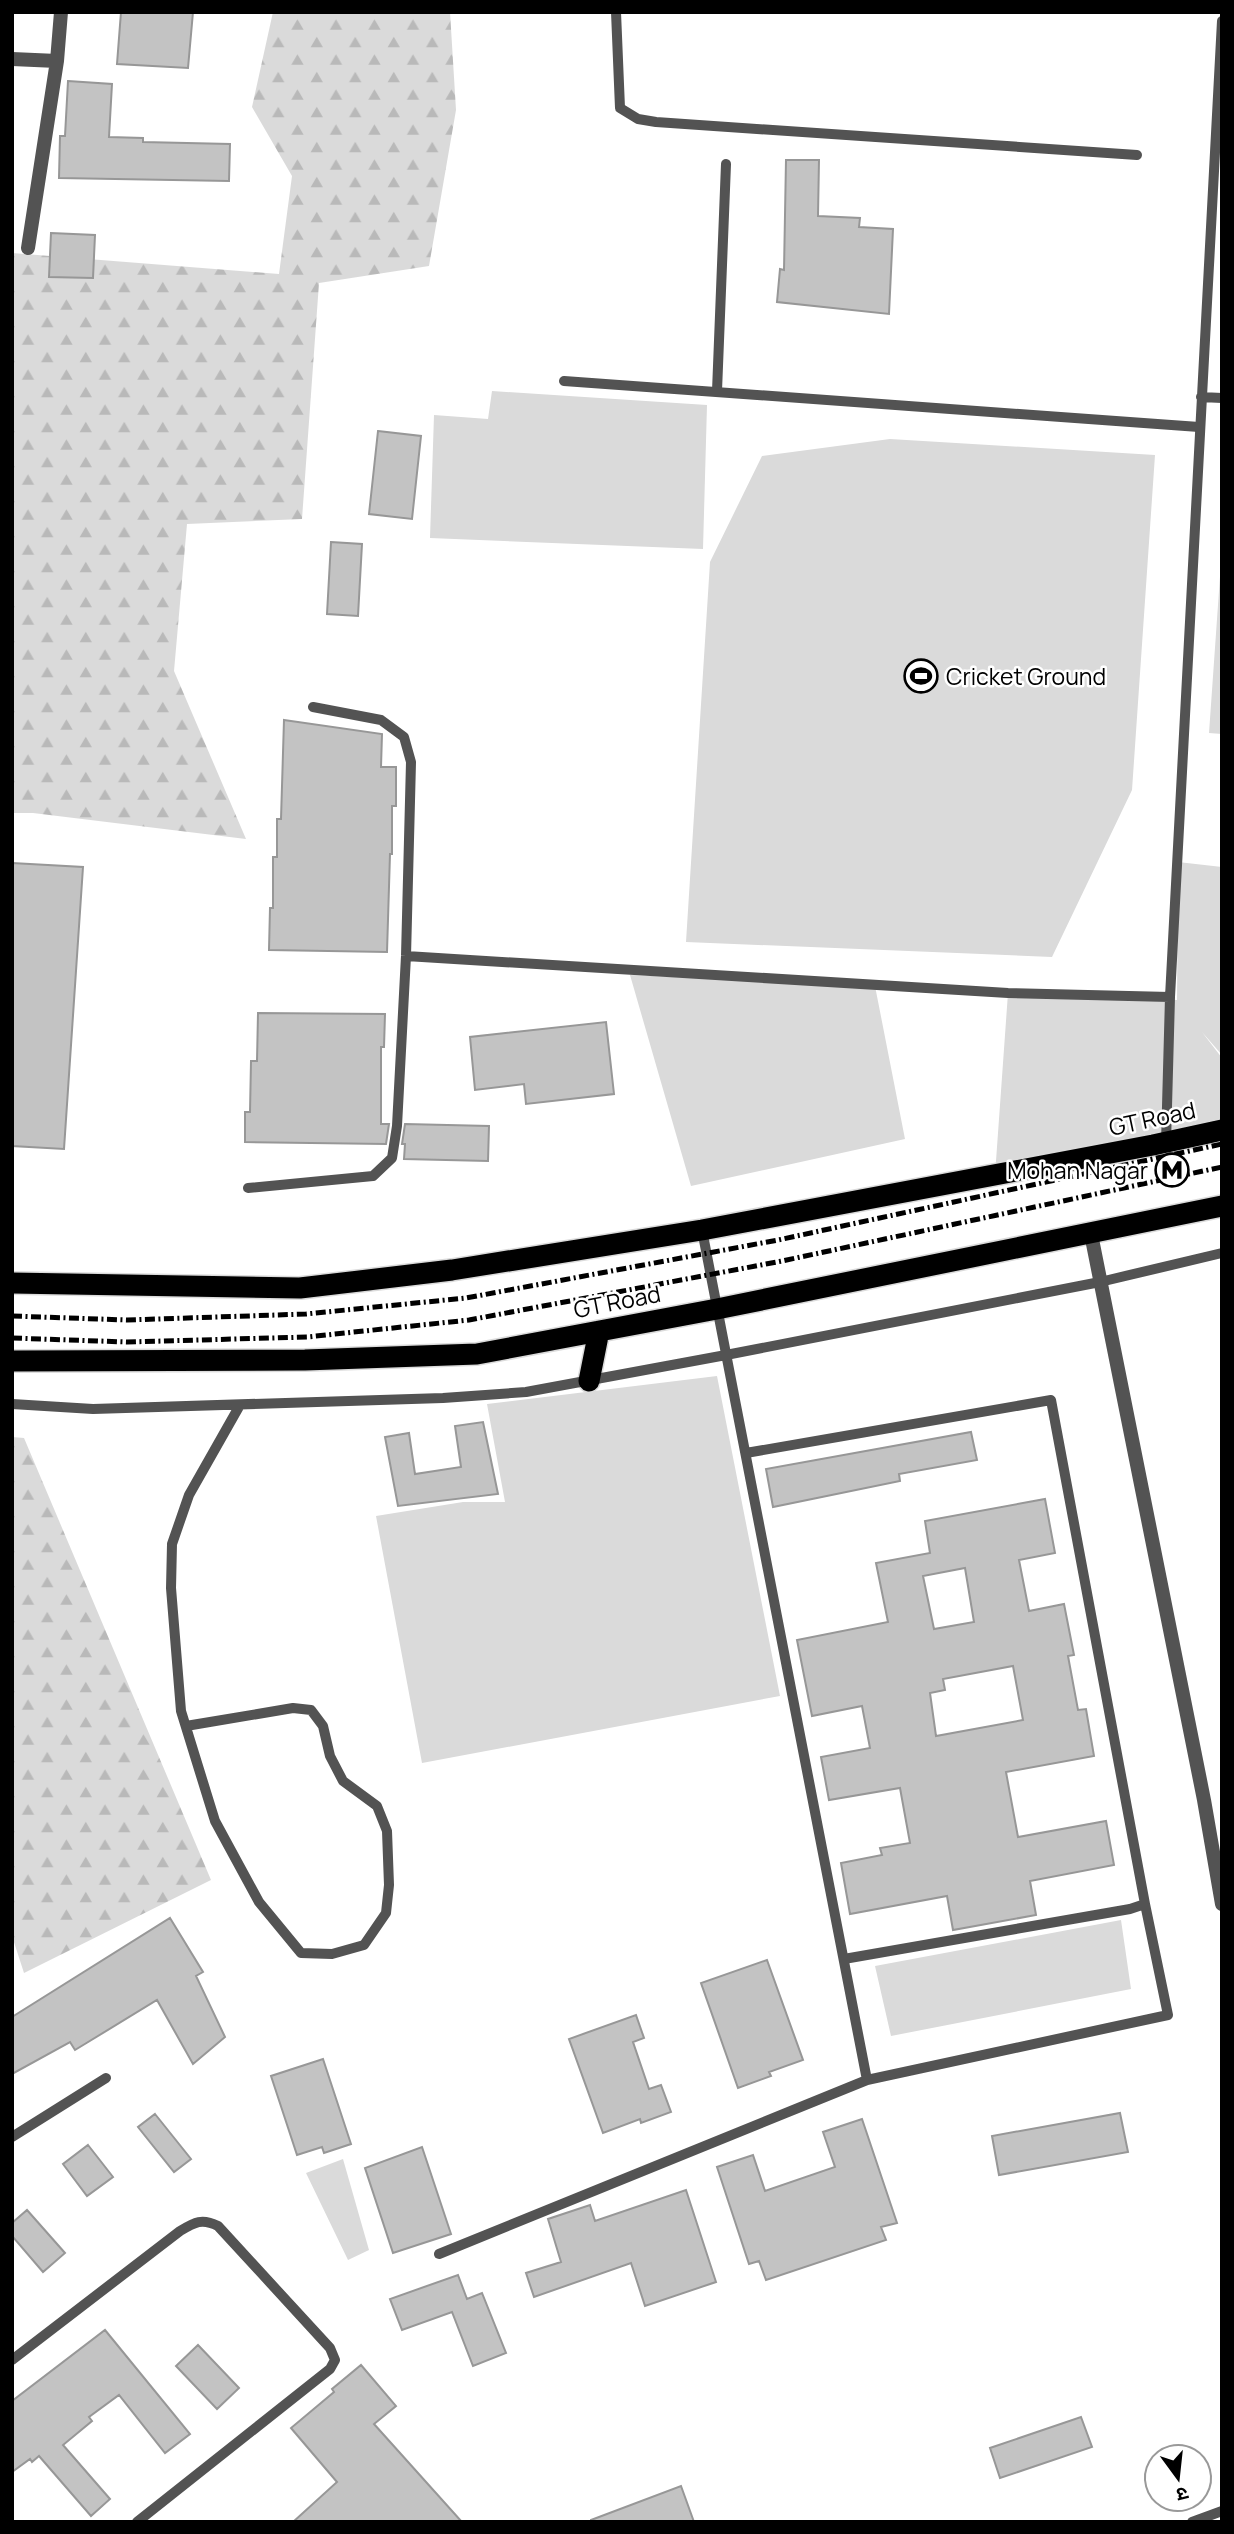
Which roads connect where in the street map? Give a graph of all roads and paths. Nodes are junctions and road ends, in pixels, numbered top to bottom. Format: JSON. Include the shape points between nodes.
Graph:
{"nodes":[{"id":1,"x":61,"y":12,"type":"edge"},
{"id":2,"x":616,"y":12,"type":"edge"},
{"id":3,"x":1222,"y":21,"type":"edge"},
{"id":4,"x":12,"y":59,"type":"edge"},
{"id":5,"x":57,"y":61,"type":"junction"},
{"id":6,"x":1219,"y":112,"type":"edge"},
{"id":7,"x":1137,"y":155,"type":"dead end"},
{"id":8,"x":726,"y":164,"type":"dead end"},
{"id":9,"x":28,"y":248,"type":"dead end"},
{"id":10,"x":1216,"y":267,"type":"edge"},
{"id":11,"x":564,"y":381,"type":"dead end"},
{"id":12,"x":717,"y":390,"type":"junction"},
{"id":13,"x":1201,"y":397,"type":"junction"},
{"id":14,"x":1222,"y":398,"type":"edge"},
{"id":15,"x":1199,"y":427,"type":"junction"},
{"id":16,"x":313,"y":707,"type":"dead end"},
{"id":17,"x":406,"y":956,"type":"junction"},
{"id":18,"x":1170,"y":997,"type":"junction"},
{"id":19,"x":1222,"y":1130,"type":"edge"},
{"id":20,"x":1166,"y":1143,"type":"junction"},
{"id":21,"x":248,"y":1188,"type":"dead end"},
{"id":22,"x":1222,"y":1206,"type":"edge"},
{"id":23,"x":702,"y":1230,"type":"junction"},
{"id":24,"x":1091,"y":1234,"type":"junction"},
{"id":25,"x":1222,"y":1253,"type":"edge"},
{"id":26,"x":1100,"y":1282,"type":"junction"},
{"id":27,"x":12,"y":1283,"type":"edge"},
{"id":28,"x":717,"y":1309,"type":"junction"},
{"id":29,"x":599,"y":1331,"type":"junction"},
{"id":30,"x":726,"y":1355,"type":"junction"},
{"id":31,"x":12,"y":1361,"type":"edge"},
{"id":32,"x":589,"y":1381,"type":"junction"},
{"id":33,"x":12,"y":1405,"type":"edge"},
{"id":34,"x":240,"y":1405,"type":"junction"},
{"id":35,"x":746,"y":1453,"type":"junction"},
{"id":36,"x":186,"y":1726,"type":"junction"},
{"id":37,"x":1145,"y":1904,"type":"junction"},
{"id":38,"x":1222,"y":1904,"type":"edge"},
{"id":39,"x":844,"y":1959,"type":"junction"},
{"id":40,"x":106,"y":2078,"type":"dead end"},
{"id":41,"x":867,"y":2080,"type":"junction"},
{"id":42,"x":12,"y":2137,"type":"edge"},
{"id":43,"x":439,"y":2254,"type":"dead end"},
{"id":44,"x":12,"y":2360,"type":"edge"},
{"id":45,"x":1222,"y":2511,"type":"edge"},
{"id":46,"x":137,"y":2522,"type":"edge"},
{"id":47,"x":1192,"y":2522,"type":"edge"}],
"edges":[{"from":1,"to":5,"type":"street"},
{"from":2,"to":7,"type":"lane","via":[[620,108],[638,119]]},
{"from":3,"to":6,"type":"lane"},
{"from":4,"to":5,"type":"street"},
{"from":5,"to":9,"type":"street"},
{"from":6,"to":10,"type":"lane"},
{"from":8,"to":12,"type":"lane"},
{"from":10,"to":13,"type":"lane"},
{"from":11,"to":12,"type":"lane"},
{"from":12,"to":15,"type":"lane"},
{"from":13,"to":14,"type":"lane"},
{"from":13,"to":15,"type":"lane"},
{"from":15,"to":18,"type":"lane"},
{"from":16,"to":17,"type":"lane","via":[[381,720],[404,737],[411,762]]},
{"from":17,"to":18,"type":"lane","via":[[1008,993]]},
{"from":17,"to":21,"type":"lane","via":[[392,1158],[373,1176]]},
{"from":18,"to":20,"type":"lane"},
{"from":19,"to":20,"type":"highway","name":"GT Road"},
{"from":20,"to":23,"type":"highway","name":"GT Road"},
{"from":22,"to":24,"type":"highway","name":"GT Road"},
{"from":23,"to":27,"type":"highway","name":"GT Road","via":[[452,1270],[300,1288]]},
{"from":23,"to":28,"type":"lane"},
{"from":24,"to":26,"type":"street"},
{"from":24,"to":28,"type":"highway","name":"GT Road"},
{"from":25,"to":26,"type":"lane"},
{"from":26,"to":30,"type":"lane"},
{"from":26,"to":38,"type":"street"},
{"from":28,"to":29,"type":"highway","name":"GT Road"},
{"from":28,"to":30,"type":"lane"},
{"from":29,"to":31,"type":"highway","name":"GT Road","via":[[477,1354]]},
{"from":29,"to":32,"type":"highway"},
{"from":30,"to":32,"type":"lane"},
{"from":30,"to":35,"type":"lane"},
{"from":32,"to":34,"type":"lane","via":[[526,1392],[443,1398]]},
{"from":33,"to":34,"type":"lane","via":[[93,1409]]},
{"from":34,"to":36,"type":"lane","via":[[189,1495],[172,1544],[171,1588]]},
{"from":35,"to":37,"type":"lane","via":[[1051,1400]]},
{"from":35,"to":39,"type":"lane"},
{"from":36,"to":36,"type":"lane","via":[[215,1821],[259,1902],[301,1953],[332,1954],[364,1945],[386,1913],[387,1831],[377,1806],[343,1781],[330,1756],[323,1726],[311,1710],[293,1708]]},
{"from":37,"to":39,"type":"lane"},
{"from":37,"to":41,"type":"lane","via":[[1168,2015]]},
{"from":39,"to":41,"type":"lane"},
{"from":40,"to":42,"type":"lane"},
{"from":41,"to":43,"type":"lane"},
{"from":44,"to":46,"type":"lane","via":[[180,2231],[207,2221],[218,2226],[330,2348],[335,2360],[330,2369]]},
{"from":45,"to":47,"type":"lane"}]}
